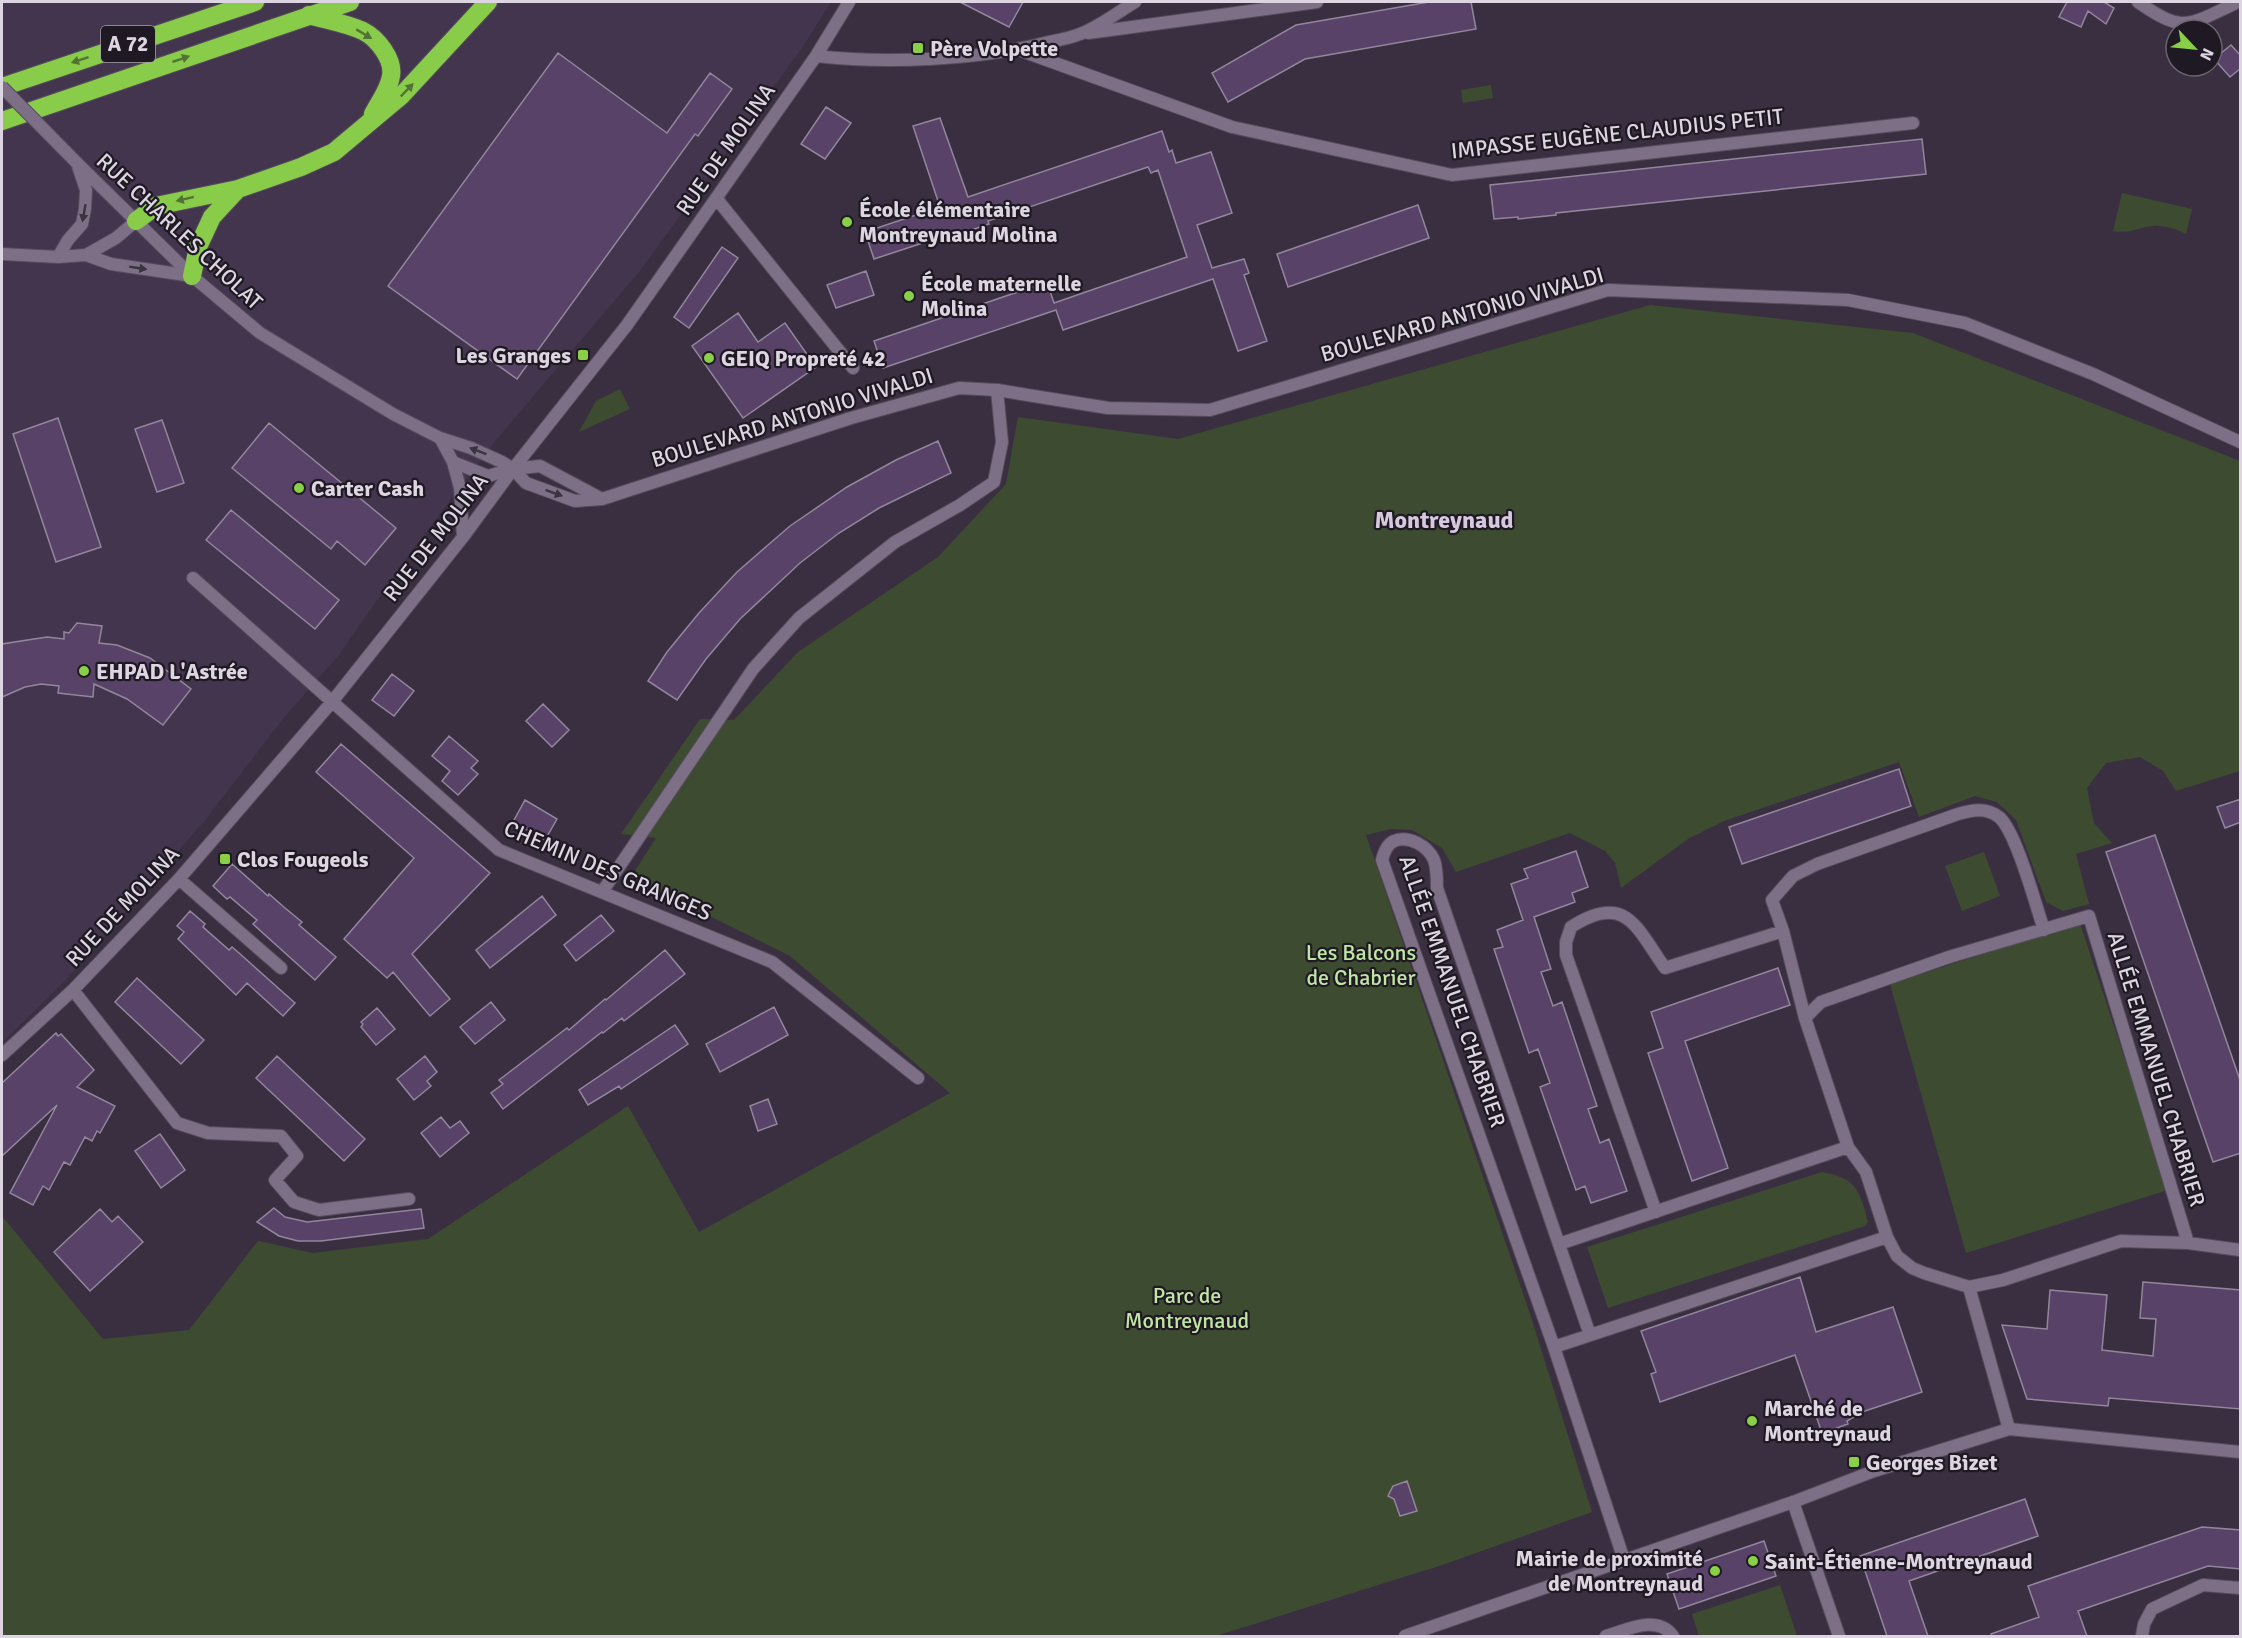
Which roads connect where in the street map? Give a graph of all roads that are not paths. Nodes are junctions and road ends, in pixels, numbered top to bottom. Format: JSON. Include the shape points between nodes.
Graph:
{"nodes":[{"id":1,"x":216,"y":2,"type":"edge"},
{"id":2,"x":255,"y":2,"type":"edge"},
{"id":3,"x":350,"y":2,"type":"edge"},
{"id":4,"x":488,"y":2,"type":"edge"},
{"id":5,"x":849,"y":2,"type":"edge"},
{"id":6,"x":1135,"y":2,"type":"edge"},
{"id":7,"x":1317,"y":2,"type":"edge"},
{"id":8,"x":2138,"y":2,"type":"edge"},
{"id":9,"x":2235,"y":6,"type":"edge"},
{"id":10,"x":309,"y":15,"type":"junction"},
{"id":11,"x":200,"y":21,"type":"junction"},
{"id":12,"x":1081,"y":34,"type":"junction"},
{"id":13,"x":1019,"y":50,"type":"junction"},
{"id":14,"x":816,"y":56,"type":"junction"},
{"id":15,"x":2,"y":87,"type":"edge"},
{"id":16,"x":2,"y":121,"type":"edge"},
{"id":17,"x":1913,"y":123,"type":"dead end"},
{"id":18,"x":363,"y":129,"type":"junction"},
{"id":19,"x":77,"y":163,"type":"junction"},
{"id":20,"x":238,"y":189,"type":"junction"},
{"id":21,"x":716,"y":198,"type":"junction"},
{"id":22,"x":136,"y":221,"type":"junction"},
{"id":23,"x":2,"y":254,"type":"edge"},
{"id":24,"x":86,"y":255,"type":"junction"},
{"id":25,"x":58,"y":257,"type":"junction"},
{"id":26,"x":192,"y":276,"type":"junction"},
{"id":27,"x":853,"y":368,"type":"dead end"},
{"id":28,"x":997,"y":390,"type":"junction"},
{"id":29,"x":440,"y":438,"type":"junction"},
{"id":30,"x":2241,"y":442,"type":"edge"},
{"id":31,"x":453,"y":462,"type":"junction"},
{"id":32,"x":513,"y":469,"type":"junction"},
{"id":33,"x":602,"y":499,"type":"junction"},
{"id":34,"x":463,"y":537,"type":"junction"},
{"id":35,"x":193,"y":578,"type":"dead end"},
{"id":36,"x":331,"y":703,"type":"junction"},
{"id":37,"x":179,"y":879,"type":"junction"},
{"id":38,"x":602,"y":892,"type":"junction"},
{"id":39,"x":2044,"y":930,"type":"junction"},
{"id":40,"x":1783,"y":931,"type":"junction"},
{"id":41,"x":281,"y":968,"type":"dead end"},
{"id":42,"x":73,"y":990,"type":"junction"},
{"id":43,"x":1805,"y":1018,"type":"junction"},
{"id":44,"x":2,"y":1055,"type":"edge"},
{"id":45,"x":918,"y":1078,"type":"dead end"},
{"id":46,"x":1848,"y":1147,"type":"junction"},
{"id":47,"x":409,"y":1199,"type":"dead end"},
{"id":48,"x":1656,"y":1212,"type":"junction"},
{"id":49,"x":1887,"y":1237,"type":"junction"},
{"id":50,"x":2188,"y":1243,"type":"junction"},
{"id":51,"x":1559,"y":1244,"type":"junction"},
{"id":52,"x":2241,"y":1250,"type":"edge"},
{"id":53,"x":1969,"y":1287,"type":"junction"},
{"id":54,"x":1590,"y":1335,"type":"junction"},
{"id":55,"x":1554,"y":1347,"type":"junction"},
{"id":56,"x":2009,"y":1429,"type":"junction"},
{"id":57,"x":2241,"y":1452,"type":"edge"},
{"id":58,"x":1793,"y":1502,"type":"junction"},
{"id":59,"x":1624,"y":1560,"type":"junction"},
{"id":60,"x":2241,"y":1588,"type":"edge"},
{"id":61,"x":1405,"y":1636,"type":"edge"},
{"id":62,"x":1606,"y":1636,"type":"edge"},
{"id":63,"x":1672,"y":1636,"type":"edge"},
{"id":64,"x":1839,"y":1636,"type":"edge"},
{"id":65,"x":2142,"y":1636,"type":"edge"}],
"edges":[{"from":1,"to":11,"type":"highway"},
{"from":2,"to":11,"type":"highway","number":"A 72"},
{"from":3,"to":10,"type":"highway","number":"A 72"},
{"from":18,"to":4,"type":"highway","one_way":true,"via":[[402,95]]},
{"from":5,"to":14,"type":"street","name":"RUE DE MOLINA"},
{"from":6,"to":12,"type":"street"},
{"from":7,"to":12,"type":"street"},
{"from":8,"to":9,"type":"street","via":[[2173,23],[2191,23]]},
{"from":16,"to":10,"type":"highway","number":"A 72","one_way":true},
{"from":10,"to":18,"type":"highway","one_way":true,"via":[[364,32],[389,59],[392,75],[386,92]]},
{"from":11,"to":15,"type":"highway","number":"A 72","one_way":true},
{"from":12,"to":13,"type":"street"},
{"from":13,"to":14,"type":"street","via":[[888,60]]},
{"from":13,"to":17,"type":"street","name":"IMPASSE EUGÈNE CLAUDIUS PETIT","via":[[1232,127],[1452,175]]},
{"from":14,"to":21,"type":"street","name":"RUE DE MOLINA"},
{"from":15,"to":19,"type":"street","name":"RUE CHARLES CHOLAT","bridge":true},
{"from":18,"to":20,"type":"highway","via":[[334,152]]},
{"from":19,"to":22,"type":"street","name":"RUE CHARLES CHOLAT"},
{"from":19,"to":25,"type":"street","one_way":true,"via":[[86,190],[82,224]]},
{"from":20,"to":22,"type":"highway","one_way":true,"via":[[156,206]]},
{"from":20,"to":26,"type":"highway","via":[[212,217],[198,247]]},
{"from":21,"to":27,"type":"street"},
{"from":21,"to":32,"type":"street","name":"RUE DE MOLINA","via":[[611,347]]},
{"from":22,"to":24,"type":"street"},
{"from":22,"to":26,"type":"street","name":"RUE CHARLES CHOLAT"},
{"from":23,"to":25,"type":"street"},
{"from":24,"to":25,"type":"street"},
{"from":24,"to":26,"type":"street","one_way":true,"via":[[111,264]]},
{"from":26,"to":29,"type":"street","name":"RUE CHARLES CHOLAT","via":[[260,333]]},
{"from":28,"to":30,"type":"street","name":"BOULEVARD ANTONIO VIVALDI","via":[[1107,408],[1210,410],[1608,290],[1848,300],[1965,323],[2093,374]]},
{"from":28,"to":33,"type":"street","name":"BOULEVARD ANTONIO VIVALDI","via":[[959,388],[851,418]]},
{"from":28,"to":38,"type":"street","via":[[1002,442],[994,482],[895,542],[799,618],[753,669]]},
{"from":29,"to":31,"type":"street"},
{"from":32,"to":29,"type":"street","name":"RUE CHARLES CHOLAT","one_way":true,"via":[[487,454]]},
{"from":31,"to":32,"type":"street","via":[[488,476]]},
{"from":31,"to":34,"type":"street","via":[[460,488]]},
{"from":32,"to":33,"type":"street","via":[[540,466]]},
{"from":32,"to":33,"type":"street","name":"BOULEVARD ANTONIO VIVALDI","one_way":true,"via":[[526,483],[575,501]]},
{"from":32,"to":34,"type":"street","name":"RUE DE MOLINA"},
{"from":34,"to":36,"type":"street","name":"RUE DE MOLINA"},
{"from":35,"to":36,"type":"street","name":"CHEMIN DES GRANGES"},
{"from":36,"to":37,"type":"street","name":"RUE DE MOLINA"},
{"from":36,"to":38,"type":"street","name":"CHEMIN DES GRANGES","via":[[498,850]]},
{"from":37,"to":41,"type":"street"},
{"from":37,"to":42,"type":"street","name":"RUE DE MOLINA"},
{"from":38,"to":45,"type":"street","name":"CHEMIN DES GRANGES","via":[[772,962]]},
{"from":39,"to":40,"type":"street","via":[[2011,833],[1999,817],[1975,810],[1817,864],[1793,876],[1772,900]]},
{"from":39,"to":43,"type":"street","name":"ALLÉE EMMANUEL CHABRIER","via":[[1949,957],[1821,1002]]},
{"from":39,"to":50,"type":"street","name":"ALLÉE EMMANUEL CHABRIER","via":[[2089,916]]},
{"from":40,"to":43,"type":"street"},
{"from":40,"to":48,"type":"street","via":[[1665,968],[1632,922],[1620,913],[1587,916],[1571,927],[1566,955]]},
{"from":42,"to":44,"type":"street","name":"RUE DE MOLINA"},
{"from":42,"to":47,"type":"street","via":[[177,1123],[208,1133],[281,1136],[297,1156],[274,1180],[294,1202],[319,1210]]},
{"from":43,"to":46,"type":"street"},
{"from":46,"to":48,"type":"street"},
{"from":46,"to":49,"type":"street","via":[[1866,1172]]},
{"from":48,"to":51,"type":"street"},
{"from":49,"to":53,"type":"street","via":[[1898,1256],[1912,1268]]},
{"from":49,"to":54,"type":"street"},
{"from":50,"to":52,"type":"street"},
{"from":50,"to":53,"type":"street","via":[[2121,1241],[2003,1280]]},
{"from":51,"to":54,"type":"street","name":"ALLÉE EMMANUEL CHABRIER"},
{"from":51,"to":55,"type":"street","name":"ALLÉE EMMANUEL CHABRIER","via":[[1437,888],[1434,860],[1418,843],[1393,841],[1382,860]]},
{"from":53,"to":56,"type":"street"},
{"from":54,"to":55,"type":"street"},
{"from":55,"to":59,"type":"street"},
{"from":56,"to":57,"type":"street"},
{"from":56,"to":58,"type":"street","via":[[1874,1471]]},
{"from":58,"to":59,"type":"street"},
{"from":58,"to":64,"type":"street"},
{"from":59,"to":61,"type":"street"},
{"from":60,"to":65,"type":"street","via":[[2203,1585],[2152,1609]]},
{"from":62,"to":63,"type":"street","via":[[1643,1625],[1667,1628]]}]}
